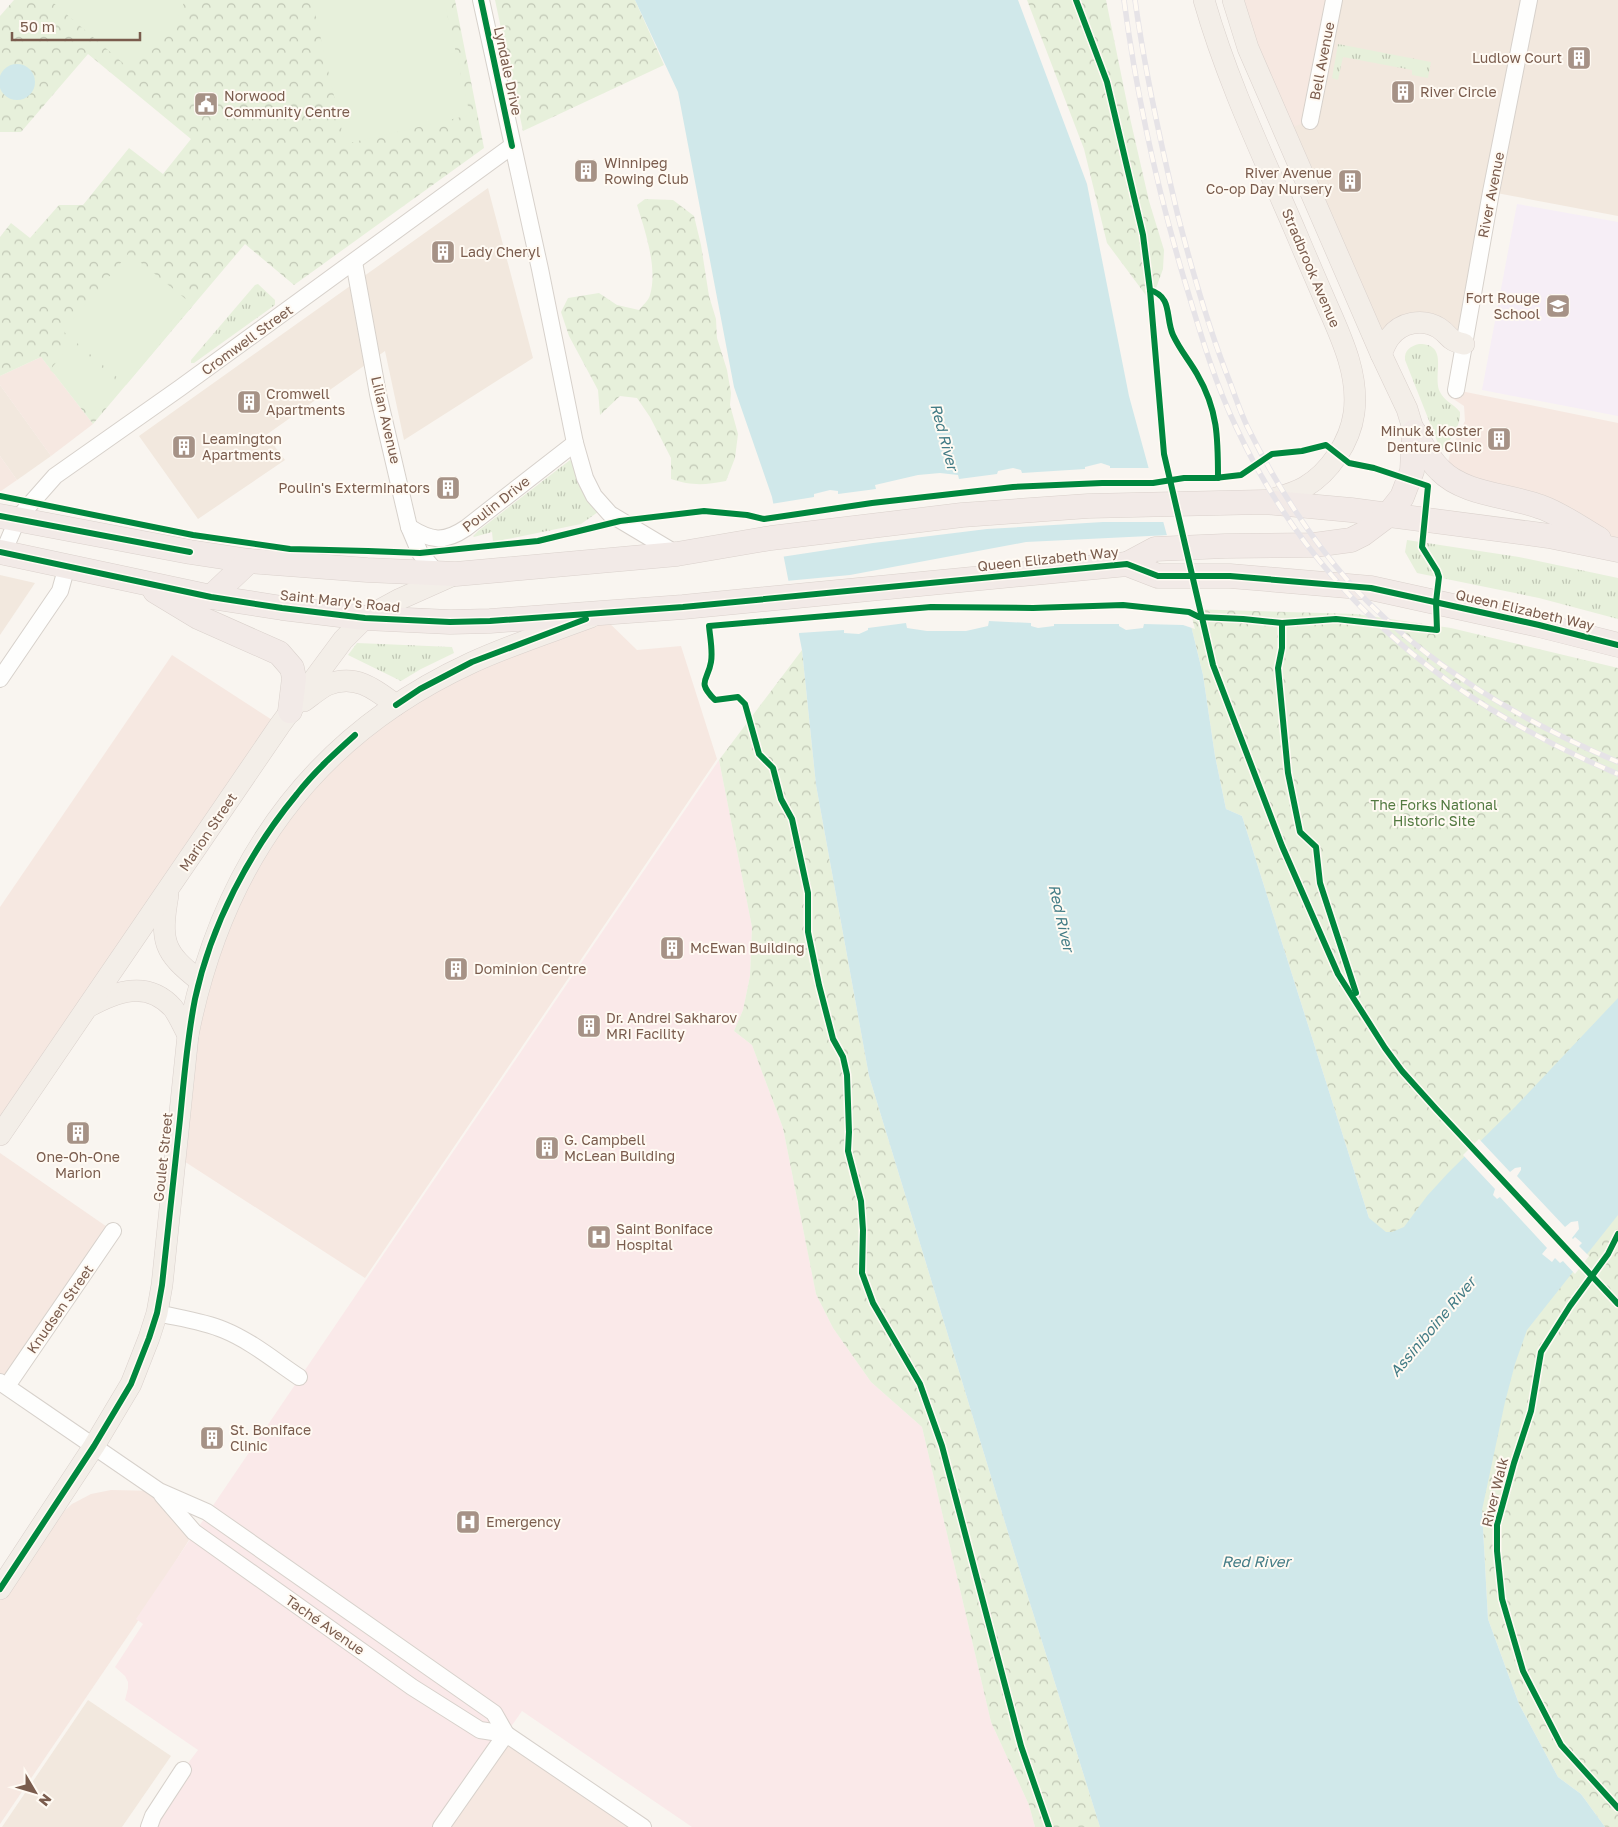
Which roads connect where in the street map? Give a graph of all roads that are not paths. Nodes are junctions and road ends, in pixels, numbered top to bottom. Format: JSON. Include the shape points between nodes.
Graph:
{"nodes":[{"id":1,"x":480,"y":0,"type":"edge"},
{"id":2,"x":1204,"y":0,"type":"edge"},
{"id":3,"x":1233,"y":0,"type":"edge"},
{"id":4,"x":1334,"y":0,"type":"edge"},
{"id":5,"x":1530,"y":0,"type":"edge"},
{"id":6,"x":1310,"y":121,"type":"dead end"},
{"id":7,"x":512,"y":146,"type":"junction"},
{"id":8,"x":354,"y":262,"type":"junction"},
{"id":9,"x":1464,"y":344,"type":"junction"},
{"id":10,"x":1380,"y":354,"type":"junction"},
{"id":11,"x":1456,"y":390,"type":"dead end"},
{"id":12,"x":1414,"y":432,"type":"junction"},
{"id":13,"x":575,"y":442,"type":"junction"},
{"id":14,"x":1264,"y":502,"type":"junction"},
{"id":15,"x":1387,"y":516,"type":"junction"},
{"id":16,"x":9,"y":517,"type":"edge"},
{"id":17,"x":409,"y":528,"type":"junction"},
{"id":18,"x":1618,"y":550,"type":"edge"},
{"id":19,"x":2,"y":552,"type":"edge"},
{"id":20,"x":677,"y":554,"type":"junction"},
{"id":21,"x":249,"y":562,"type":"junction"},
{"id":22,"x":1127,"y":564,"type":"junction"},
{"id":23,"x":67,"y":566,"type":"junction"},
{"id":24,"x":446,"y":573,"type":"junction"},
{"id":25,"x":138,"y":581,"type":"junction"},
{"id":26,"x":211,"y":596,"type":"junction"},
{"id":27,"x":683,"y":607,"type":"joint"},
{"id":28,"x":600,"y":614,"type":"junction"},
{"id":29,"x":365,"y":618,"type":"junction"},
{"id":30,"x":1618,"y":645,"type":"edge"},
{"id":31,"x":0,"y":679,"type":"edge"},
{"id":32,"x":396,"y":705,"type":"junction"},
{"id":33,"x":290,"y":711,"type":"junction"},
{"id":34,"x":168,"y":890,"type":"junction"},
{"id":35,"x":200,"y":981,"type":"junction"},
{"id":36,"x":86,"y":1008,"type":"junction"},
{"id":37,"x":188,"y":1035,"type":"junction"},
{"id":38,"x":0,"y":1135,"type":"edge"},
{"id":39,"x":113,"y":1231,"type":"dead end"},
{"id":40,"x":157,"y":1313,"type":"junction"},
{"id":41,"x":299,"y":1377,"type":"dead end"},
{"id":42,"x":3,"y":1384,"type":"edge"},
{"id":43,"x":94,"y":1446,"type":"junction"},
{"id":44,"x":159,"y":1491,"type":"junction"},
{"id":45,"x":0,"y":1589,"type":"edge"},
{"id":46,"x":328,"y":1595,"type":"junction"},
{"id":47,"x":312,"y":1617,"type":"junction"},
{"id":48,"x":506,"y":1734,"type":"junction"},
{"id":49,"x":183,"y":1770,"type":"dead end"},
{"id":50,"x":149,"y":1827,"type":"edge"},
{"id":51,"x":441,"y":1827,"type":"edge"},
{"id":52,"x":644,"y":1827,"type":"edge"}],
"edges":[{"from":1,"to":7,"type":"street","name":"Lyndale Drive"},
{"from":2,"to":14,"type":"main road","name":"Stradbrook Avenue","via":[[1231,81],[1350,362],[1354,385],[1354,410],[1349,433],[1338,455],[1304,488]]},
{"from":3,"to":10,"type":"main road","name":"Stradbrook Avenue","via":[[1248,48]]},
{"from":4,"to":6,"type":"street","name":"Bell Avenue"},
{"from":5,"to":9,"type":"street","name":"River Avenue"},
{"from":7,"to":8,"type":"street","name":"Cromwell Street"},
{"from":7,"to":13,"type":"street","name":"Lyndale Drive"},
{"from":8,"to":16,"type":"street","name":"Cromwell Street","via":[[55,476]]},
{"from":8,"to":17,"type":"street","name":"Lilian Avenue","via":[[378,394]]},
{"from":9,"to":10,"type":"main road","via":[[1452,342],[1438,327],[1417,322],[1396,330]]},
{"from":9,"to":11,"type":"street","name":"River Avenue"},
{"from":10,"to":12,"type":"main road","name":"Stradbrook Avenue"},
{"from":12,"to":15,"type":"highway","via":[[1410,479],[1402,497]]},
{"from":12,"to":18,"type":"highway","via":[[1440,471],[1453,480],[1542,507]]},
{"from":13,"to":17,"type":"street","name":"Poulin Drive","via":[[454,535],[437,539]]},
{"from":13,"to":20,"type":"street","name":"Lyndale Drive","via":[[588,485],[604,509]]},
{"from":14,"to":15,"type":"highway"},
{"from":14,"to":20,"type":"highway","via":[[1088,506],[962,515],[771,538]]},
{"from":15,"to":18,"type":"highway","via":[[1549,536]]},
{"from":15,"to":22,"type":"highway","via":[[1363,534],[1341,542],[1155,549]]},
{"from":16,"to":19,"type":"street","name":"Cromwell Street"},
{"from":16,"to":21,"type":"highway"},
{"from":17,"to":24,"type":"street","name":"Lilian Avenue","via":[[420,553]]},
{"from":19,"to":23,"type":"highway","name":"Saint Mary's Road"},
{"from":20,"to":24,"type":"highway"},
{"from":21,"to":24,"type":"highway"},
{"from":21,"to":26,"type":"highway"},
{"from":22,"to":27,"type":"highway","name":"Queen Elizabeth Way"},
{"from":22,"to":30,"type":"highway","name":"Queen Elizabeth Way","via":[[1158,576],[1230,576],[1371,588]]},
{"from":23,"to":25,"type":"highway","name":"Saint Mary's Road"},
{"from":23,"to":31,"type":"street","via":[[60,591]]},
{"from":24,"to":29,"type":"main road","name":"Marion Street"},
{"from":25,"to":26,"type":"highway","name":"Saint Mary's Road"},
{"from":25,"to":33,"type":"highway","via":[[198,617],[278,654],[292,668]]},
{"from":26,"to":29,"type":"highway","name":"Saint Mary's Road"},
{"from":27,"to":28,"type":"highway","name":"Saint Mary's Road"},
{"from":28,"to":29,"type":"highway","name":"Saint Mary's Road","via":[[490,622]]},
{"from":28,"to":32,"type":"main road","name":"Goulet Street","via":[[472,662]]},
{"from":29,"to":33,"type":"main road","name":"Marion Street","via":[[342,640]]},
{"from":32,"to":33,"type":"main road","via":[[369,685],[345,681],[326,686]]},
{"from":32,"to":35,"type":"main road","name":"Goulet Street","via":[[338,750],[276,821],[230,900]]},
{"from":33,"to":34,"type":"main road","name":"Marion Street"},
{"from":34,"to":35,"type":"main road","via":[[164,918],[167,946],[179,964]]},
{"from":34,"to":36,"type":"main road","name":"Marion Street"},
{"from":35,"to":37,"type":"main road","name":"Goulet Street"},
{"from":36,"to":37,"type":"main road","via":[[109,995],[149,992],[174,1010]]},
{"from":36,"to":38,"type":"main road","name":"Marion Street"},
{"from":37,"to":40,"type":"main road","name":"Goulet Street"},
{"from":39,"to":42,"type":"street","name":"Knudsen Street"},
{"from":40,"to":41,"type":"street","via":[[226,1331]]},
{"from":40,"to":43,"type":"main road","name":"Goulet Street","via":[[131,1384]]},
{"from":42,"to":43,"type":"street","name":"Taché Avenue"},
{"from":43,"to":44,"type":"street","name":"Taché Avenue"},
{"from":43,"to":45,"type":"main road","name":"Goulet Street"},
{"from":44,"to":46,"type":"street","name":"Taché Avenue","via":[[207,1512]]},
{"from":44,"to":47,"type":"street","name":"Taché Avenue","via":[[194,1532]]},
{"from":46,"to":47,"type":"street"},
{"from":46,"to":48,"type":"street","name":"Taché Avenue","via":[[494,1713]]},
{"from":47,"to":48,"type":"street","name":"Taché Avenue","via":[[480,1730]]},
{"from":48,"to":51,"type":"street"},
{"from":48,"to":52,"type":"street","name":"Taché Avenue"},
{"from":49,"to":50,"type":"street"}]}
